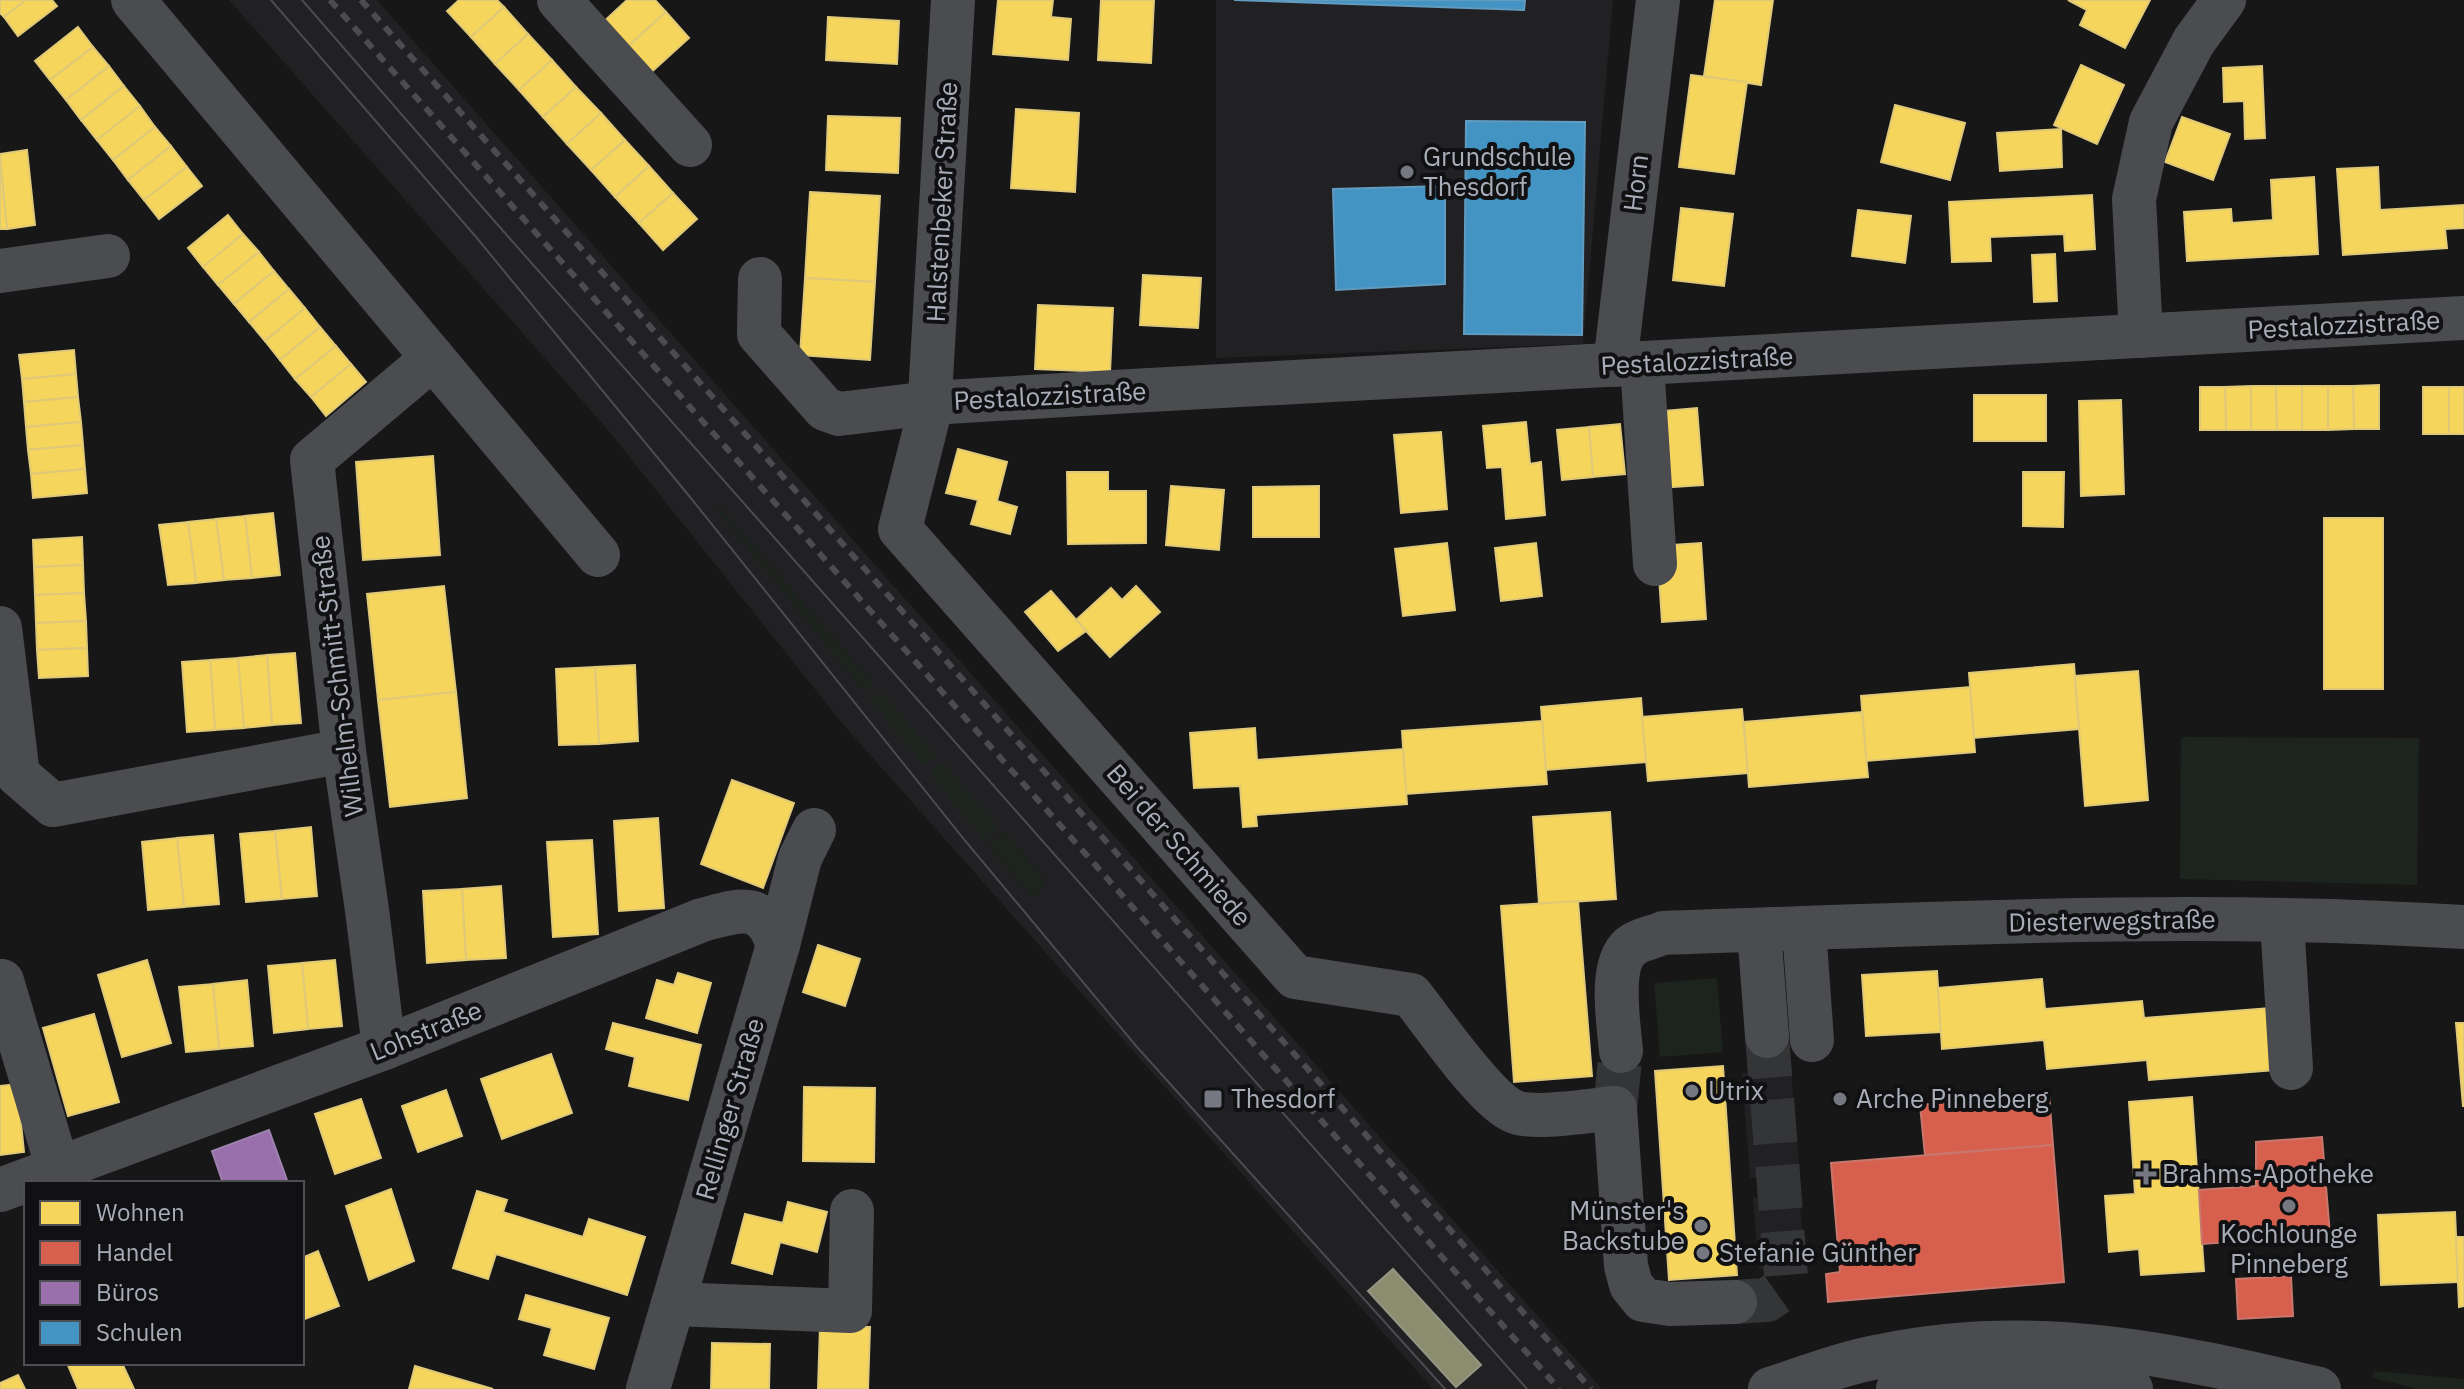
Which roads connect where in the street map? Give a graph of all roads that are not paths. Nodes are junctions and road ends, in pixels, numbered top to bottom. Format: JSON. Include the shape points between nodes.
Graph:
{"nodes":[{"id":1,"x":133,"y":0,"type":"edge"},
{"id":2,"x":559,"y":0,"type":"edge"},
{"id":3,"x":953,"y":0,"type":"edge"},
{"id":4,"x":1658,"y":0,"type":"edge"},
{"id":5,"x":2224,"y":0,"type":"edge"},
{"id":6,"x":690,"y":145,"type":"dead end"},
{"id":7,"x":108,"y":256,"type":"dead end"},
{"id":8,"x":0,"y":271,"type":"edge"},
{"id":9,"x":760,"y":279,"type":"dead end"},
{"id":10,"x":2464,"y":318,"type":"edge"},
{"id":11,"x":2141,"y":336,"type":"junction"},
{"id":12,"x":433,"y":358,"type":"junction"},
{"id":13,"x":1629,"y":365,"type":"junction"},
{"id":14,"x":930,"y":403,"type":"junction"},
{"id":15,"x":598,"y":555,"type":"dead end"},
{"id":16,"x":1655,"y":564,"type":"dead end"},
{"id":17,"x":0,"y":628,"type":"edge"},
{"id":18,"x":344,"y":751,"type":"junction"},
{"id":19,"x":814,"y":830,"type":"dead end"},
{"id":20,"x":2292,"y":920,"type":"junction"},
{"id":21,"x":2464,"y":927,"type":"edge"},
{"id":22,"x":1814,"y":928,"type":"junction"},
{"id":23,"x":1759,"y":930,"type":"junction"},
{"id":24,"x":778,"y":945,"type":"junction"},
{"id":25,"x":0,"y":982,"type":"edge"},
{"id":26,"x":1767,"y":1036,"type":"tunnel mouth"},
{"id":27,"x":1822,"y":1040,"type":"dead end"},
{"id":28,"x":384,"y":1048,"type":"junction"},
{"id":29,"x":1621,"y":1051,"type":"tunnel mouth"},
{"id":30,"x":2300,"y":1067,"type":"dead end"},
{"id":31,"x":58,"y":1169,"type":"junction"},
{"id":32,"x":24,"y":1181,"type":"edge"},
{"id":33,"x":25,"y":1181,"type":"edge"},
{"id":34,"x":0,"y":1190,"type":"edge"},
{"id":35,"x":852,"y":1211,"type":"dead end"},
{"id":36,"x":1735,"y":1302,"type":"tunnel mouth"},
{"id":37,"x":673,"y":1304,"type":"junction"},
{"id":38,"x":648,"y":1389,"type":"edge"},
{"id":39,"x":1770,"y":1389,"type":"edge"},
{"id":40,"x":1898,"y":1389,"type":"edge"},
{"id":41,"x":2131,"y":1389,"type":"edge"},
{"id":42,"x":2319,"y":1389,"type":"edge"}],
"edges":[{"from":1,"to":12,"type":"street"},
{"from":2,"to":6,"type":"street"},
{"from":3,"to":14,"type":"street","name":"Halstenbeker Straße"},
{"from":4,"to":13,"type":"street","name":"Horn"},
{"from":5,"to":11,"type":"street","via":[[2194,41],[2151,122],[2134,199]]},
{"from":7,"to":8,"type":"street"},
{"from":9,"to":14,"type":"street","name":"Pestalozzistraße","via":[[759,334],[825,409],[839,414]]},
{"from":10,"to":11,"type":"street","name":"Pestalozzistraße"},
{"from":11,"to":13,"type":"street","name":"Pestalozzistraße"},
{"from":12,"to":15,"type":"street"},
{"from":12,"to":18,"type":"street","name":"Wilhelm-Schmitt-Straße","via":[[312,460]]},
{"from":13,"to":14,"type":"street","name":"Pestalozzistraße"},
{"from":13,"to":16,"type":"street","name":"Horn"},
{"from":14,"to":36,"type":"street","name":"Bei der Schmiede","via":[[900,529],[1295,977],[1411,995],[1489,1094],[1516,1113],[1615,1108],[1631,1285],[1643,1300],[1656,1303]]},
{"from":17,"to":18,"type":"street","via":[[18,775],[53,805]]},
{"from":18,"to":28,"type":"street","name":"Wilhelm-Schmitt-Straße"},
{"from":19,"to":24,"type":"street","name":"Rellinger Straße","via":[[800,858]]},
{"from":20,"to":21,"type":"street","name":"Diesterwegstraße"},
{"from":20,"to":22,"type":"street","name":"Diesterwegstraße"},
{"from":20,"to":30,"type":"street"},
{"from":22,"to":23,"type":"street","name":"Diesterwegstraße"},
{"from":22,"to":27,"type":"street"},
{"from":23,"to":26,"type":"street"},
{"from":23,"to":29,"type":"street","name":"Diesterwegstraße","via":[[1663,933],[1632,944],[1616,979]]},
{"from":24,"to":28,"type":"street","name":"Lohstraße","via":[[771,923],[753,912],[728,913]]},
{"from":24,"to":37,"type":"street","name":"Rellinger Straße"},
{"from":25,"to":31,"type":"street"},
{"from":28,"to":31,"type":"street","name":"Lohstraße"},
{"from":31,"to":33,"type":"street","name":"Lohstraße"},
{"from":32,"to":34,"type":"street","name":"Lohstraße"},
{"from":35,"to":37,"type":"street","via":[[850,1311]]},
{"from":37,"to":38,"type":"street","name":"Rellinger Straße"},
{"from":39,"to":42,"type":"street","via":[[1882,1355],[2017,1343],[2148,1352]]},
{"from":40,"to":41,"type":"street","via":[[1960,1381],[2062,1381]]}]}
